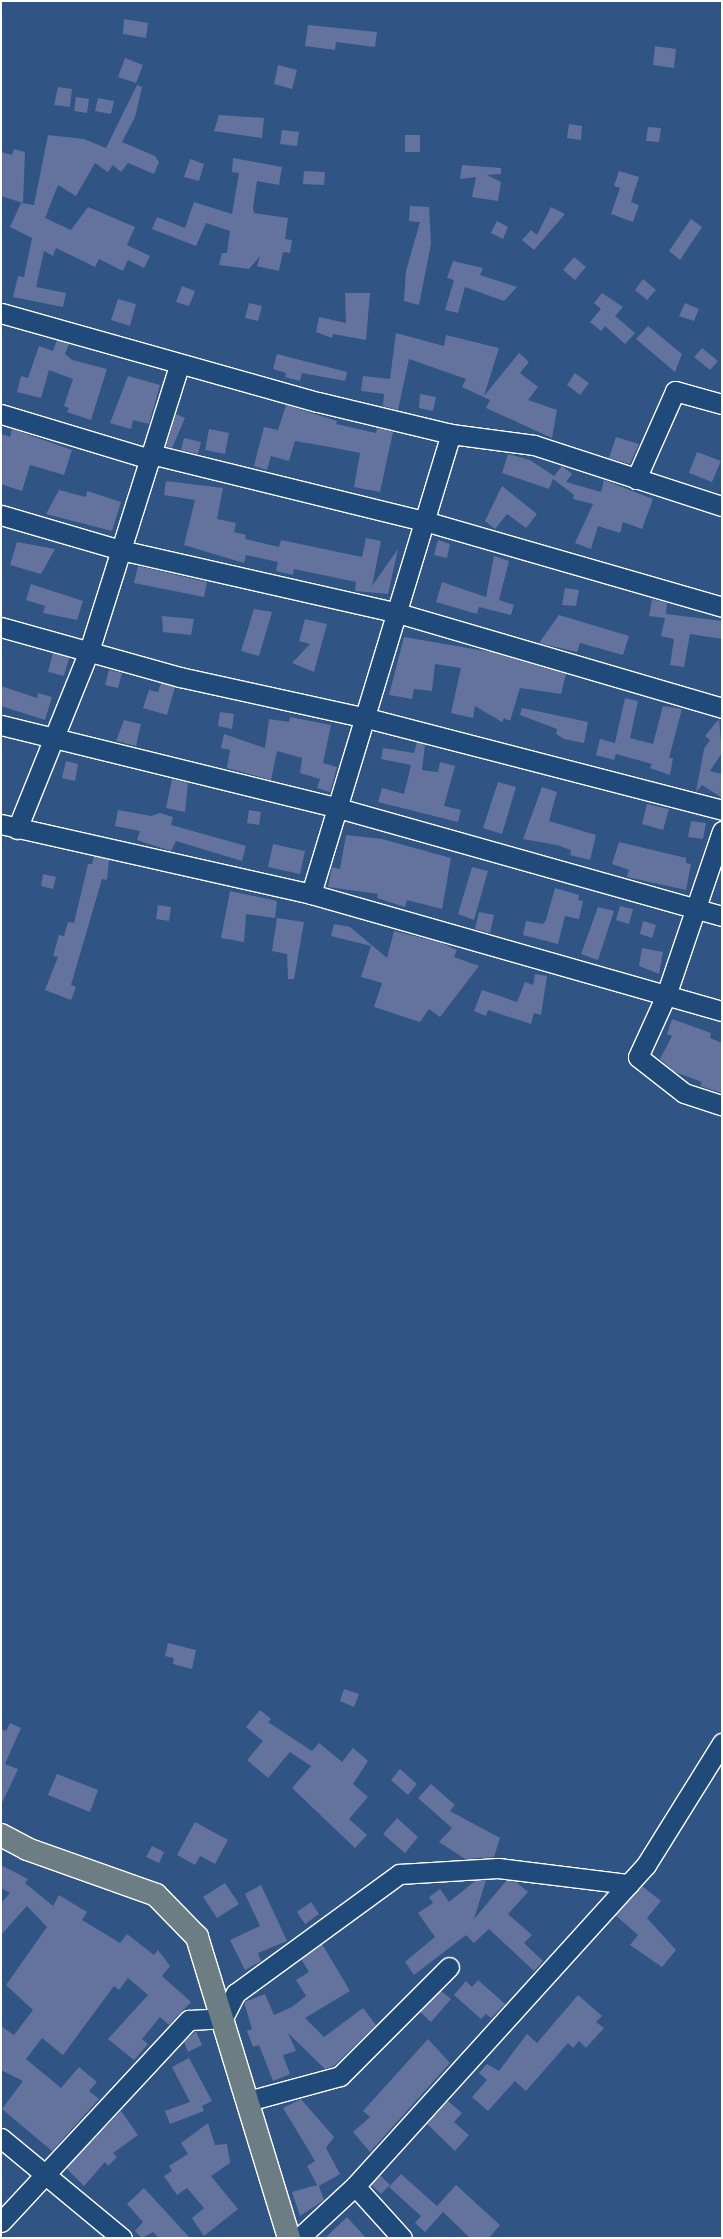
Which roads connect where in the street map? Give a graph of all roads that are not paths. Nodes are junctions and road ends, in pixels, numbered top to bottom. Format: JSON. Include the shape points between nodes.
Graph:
{"nodes":[{"id":1,"x":1,"y":312,"type":"edge"},
{"id":2,"x":179,"y":366,"type":"junction"},
{"id":3,"x":722,"y":404,"type":"edge"},
{"id":4,"x":1,"y":414,"type":"edge"},
{"id":5,"x":451,"y":434,"type":"junction"},
{"id":6,"x":151,"y":456,"type":"junction"},
{"id":7,"x":636,"y":479,"type":"junction"},
{"id":8,"x":722,"y":506,"type":"edge"},
{"id":9,"x":1,"y":516,"type":"edge"},
{"id":10,"x":428,"y":522,"type":"junction"},
{"id":11,"x":121,"y":550,"type":"junction"},
{"id":12,"x":722,"y":607,"type":"edge"},
{"id":13,"x":398,"y":613,"type":"junction"},
{"id":14,"x":1,"y":627,"type":"edge"},
{"id":15,"x":89,"y":651,"type":"junction"},
{"id":16,"x":722,"y":708,"type":"edge"},
{"id":17,"x":367,"y":718,"type":"junction"},
{"id":18,"x":1,"y":725,"type":"edge"},
{"id":19,"x":51,"y":739,"type":"junction"},
{"id":20,"x":338,"y":808,"type":"junction"},
{"id":21,"x":722,"y":810,"type":"edge"},
{"id":22,"x":9,"y":827,"type":"edge"},
{"id":23,"x":722,"y":831,"type":"edge"},
{"id":24,"x":311,"y":894,"type":"junction"},
{"id":25,"x":696,"y":907,"type":"junction"},
{"id":26,"x":722,"y":916,"type":"edge"},
{"id":27,"x":667,"y":993,"type":"junction"},
{"id":28,"x":722,"y":1011,"type":"edge"},
{"id":29,"x":722,"y":1105,"type":"edge"},
{"id":30,"x":722,"y":1744,"type":"edge"},
{"id":31,"x":1,"y":1835,"type":"edge"},
{"id":32,"x":629,"y":1884,"type":"junction"},
{"id":33,"x":449,"y":1967,"type":"dead end"},
{"id":34,"x":223,"y":2018,"type":"junction"},
{"id":35,"x":248,"y":2101,"type":"junction"},
{"id":36,"x":1,"y":2138,"type":"edge"},
{"id":37,"x":46,"y":2173,"type":"junction"},
{"id":38,"x":355,"y":2186,"type":"junction"},
{"id":39,"x":1,"y":2222,"type":"edge"},
{"id":40,"x":122,"y":2238,"type":"edge"},
{"id":41,"x":289,"y":2238,"type":"edge"},
{"id":42,"x":299,"y":2238,"type":"edge"},
{"id":43,"x":402,"y":2238,"type":"edge"}],
"edges":[{"from":1,"to":2,"type":"street"},
{"from":2,"to":5,"type":"street"},
{"from":2,"to":6,"type":"street"},
{"from":3,"to":7,"type":"street","via":[[675,391]]},
{"from":4,"to":6,"type":"street"},
{"from":5,"to":7,"type":"street","via":[[534,445]]},
{"from":5,"to":10,"type":"street"},
{"from":6,"to":10,"type":"street"},
{"from":6,"to":11,"type":"street"},
{"from":7,"to":8,"type":"street"},
{"from":9,"to":11,"type":"street"},
{"from":10,"to":12,"type":"street"},
{"from":10,"to":13,"type":"street"},
{"from":11,"to":13,"type":"street"},
{"from":11,"to":15,"type":"street"},
{"from":13,"to":16,"type":"street"},
{"from":13,"to":17,"type":"street"},
{"from":14,"to":15,"type":"street"},
{"from":15,"to":17,"type":"street","via":[[180,677]]},
{"from":15,"to":19,"type":"street"},
{"from":17,"to":20,"type":"street"},
{"from":17,"to":21,"type":"street"},
{"from":18,"to":19,"type":"street"},
{"from":19,"to":20,"type":"street"},
{"from":19,"to":22,"type":"street"},
{"from":20,"to":24,"type":"street"},
{"from":20,"to":25,"type":"street"},
{"from":22,"to":24,"type":"street"},
{"from":23,"to":25,"type":"street"},
{"from":24,"to":27,"type":"street"},
{"from":25,"to":26,"type":"street"},
{"from":25,"to":27,"type":"street"},
{"from":27,"to":28,"type":"street"},
{"from":27,"to":29,"type":"street","via":[[638,1057],[684,1093]]},
{"from":30,"to":32,"type":"street","via":[[646,1865]]},
{"from":31,"to":34,"type":"main road","via":[[26,1849],[156,1895],[197,1937]]},
{"from":32,"to":34,"type":"street","via":[[498,1868],[399,1874],[236,1993]]},
{"from":32,"to":38,"type":"street"},
{"from":33,"to":35,"type":"street","via":[[340,2076]]},
{"from":34,"to":35,"type":"main road"},
{"from":34,"to":37,"type":"street","via":[[189,2020]]},
{"from":35,"to":41,"type":"main road"},
{"from":36,"to":37,"type":"street"},
{"from":37,"to":39,"type":"street"},
{"from":37,"to":40,"type":"street"},
{"from":38,"to":42,"type":"street"},
{"from":38,"to":43,"type":"street"}]}
